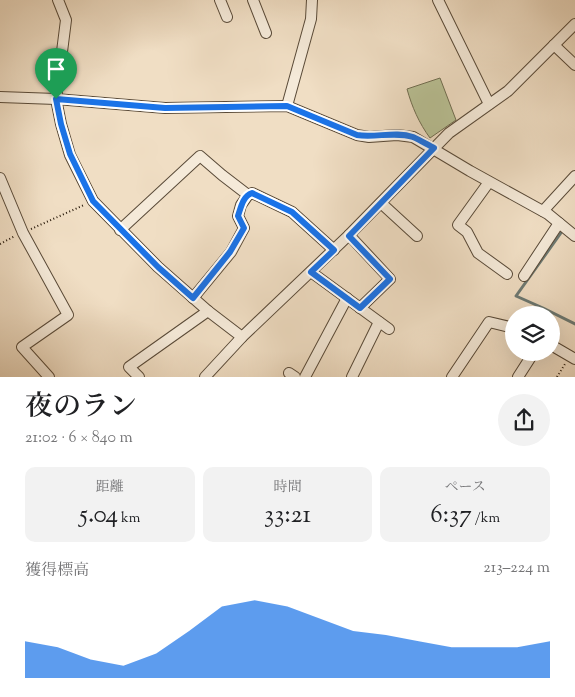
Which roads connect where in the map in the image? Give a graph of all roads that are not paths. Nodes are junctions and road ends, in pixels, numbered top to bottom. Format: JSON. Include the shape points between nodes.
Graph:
{"nodes":[{"id":1,"x":58,"y":0,"type":"edge"},
{"id":2,"x":221,"y":0,"type":"edge"},
{"id":3,"x":253,"y":0,"type":"edge"},
{"id":4,"x":312,"y":0,"type":"edge"},
{"id":5,"x":438,"y":0,"type":"edge"},
{"id":6,"x":227,"y":17,"type":"dead end"},
{"id":7,"x":575,"y":24,"type":"edge"},
{"id":8,"x":266,"y":33,"type":"dead end"},
{"id":9,"x":554,"y":45,"type":"junction"},
{"id":10,"x":575,"y":65,"type":"edge"},
{"id":11,"x":0,"y":97,"type":"edge"},
{"id":12,"x":56,"y":99,"type":"junction"},
{"id":13,"x":489,"y":104,"type":"junction"},
{"id":14,"x":287,"y":106,"type":"junction"},
{"id":15,"x":434,"y":148,"type":"junction"},
{"id":16,"x":0,"y":178,"type":"edge"},
{"id":17,"x":574,"y":180,"type":"edge"},
{"id":18,"x":489,"y":182,"type":"junction"},
{"id":19,"x":248,"y":195,"type":"junction"},
{"id":20,"x":381,"y":203,"type":"junction"},
{"id":21,"x":543,"y":212,"type":"junction"},
{"id":22,"x":559,"y":223,"type":"junction"},
{"id":23,"x":120,"y":230,"type":"junction"},
{"id":24,"x":574,"y":232,"type":"edge"},
{"id":25,"x":349,"y":236,"type":"junction"},
{"id":26,"x":417,"y":236,"type":"dead end"},
{"id":27,"x":334,"y":250,"type":"junction"},
{"id":28,"x":311,"y":272,"type":"junction"},
{"id":29,"x":507,"y":274,"type":"dead end"},
{"id":30,"x":524,"y":276,"type":"dead end"},
{"id":31,"x":193,"y":298,"type":"junction"},
{"id":32,"x":347,"y":298,"type":"junction"},
{"id":33,"x":360,"y":308,"type":"junction"},
{"id":34,"x":208,"y":311,"type":"junction"},
{"id":35,"x":379,"y":322,"type":"junction"},
{"id":36,"x":505,"y":326,"type":"edge"},
{"id":37,"x":389,"y":328,"type":"dead end"},
{"id":38,"x":242,"y":338,"type":"junction"},
{"id":39,"x":560,"y":350,"type":"edge"},
{"id":40,"x":573,"y":358,"type":"edge"},
{"id":41,"x":528,"y":361,"type":"edge"},
{"id":42,"x":49,"y":377,"type":"edge"},
{"id":43,"x":139,"y":377,"type":"edge"},
{"id":44,"x":205,"y":377,"type":"edge"},
{"id":45,"x":305,"y":377,"type":"edge"},
{"id":46,"x":352,"y":377,"type":"edge"},
{"id":47,"x":452,"y":377,"type":"edge"},
{"id":48,"x":518,"y":377,"type":"edge"}],
"edges":[{"from":1,"to":12,"type":"street","via":[[66,20]]},
{"from":2,"to":6,"type":"street"},
{"from":3,"to":8,"type":"street"},
{"from":4,"to":14,"type":"street","via":[[311,19]]},
{"from":5,"to":13,"type":"street"},
{"from":7,"to":9,"type":"street"},
{"from":9,"to":10,"type":"street"},
{"from":9,"to":13,"type":"street","via":[[508,91]]},
{"from":11,"to":12,"type":"street"},
{"from":12,"to":14,"type":"street","via":[[165,108]]},
{"from":12,"to":23,"type":"street","via":[[70,154],[93,201]]},
{"from":13,"to":15,"type":"street"},
{"from":14,"to":15,"type":"street","via":[[357,135],[413,137]]},
{"from":15,"to":18,"type":"street"},
{"from":15,"to":20,"type":"street"},
{"from":16,"to":42,"type":"street","via":[[23,232],[68,315],[22,347]]},
{"from":17,"to":21,"type":"street"},
{"from":18,"to":21,"type":"street"},
{"from":18,"to":29,"type":"street","via":[[458,225],[467,232],[478,254]]},
{"from":19,"to":23,"type":"street","via":[[200,156]]},
{"from":19,"to":27,"type":"street","via":[[252,193],[292,212]]},
{"from":19,"to":31,"type":"street","via":[[238,216],[244,228],[230,252]]},
{"from":20,"to":25,"type":"street"},
{"from":20,"to":26,"type":"street"},
{"from":21,"to":22,"type":"street"},
{"from":22,"to":24,"type":"street"},
{"from":22,"to":30,"type":"street"},
{"from":23,"to":31,"type":"street"},
{"from":25,"to":27,"type":"street"},
{"from":25,"to":33,"type":"street","via":[[390,279]]},
{"from":27,"to":28,"type":"street"},
{"from":28,"to":32,"type":"street"},
{"from":28,"to":38,"type":"street"},
{"from":31,"to":34,"type":"street"},
{"from":32,"to":33,"type":"street"},
{"from":32,"to":45,"type":"street"},
{"from":33,"to":35,"type":"street"},
{"from":34,"to":38,"type":"street"},
{"from":34,"to":43,"type":"street","via":[[129,368]]},
{"from":35,"to":37,"type":"street"},
{"from":35,"to":46,"type":"street"},
{"from":36,"to":47,"type":"street","via":[[489,322]]},
{"from":38,"to":44,"type":"street"},
{"from":39,"to":40,"type":"street"},
{"from":41,"to":48,"type":"street"}]}
